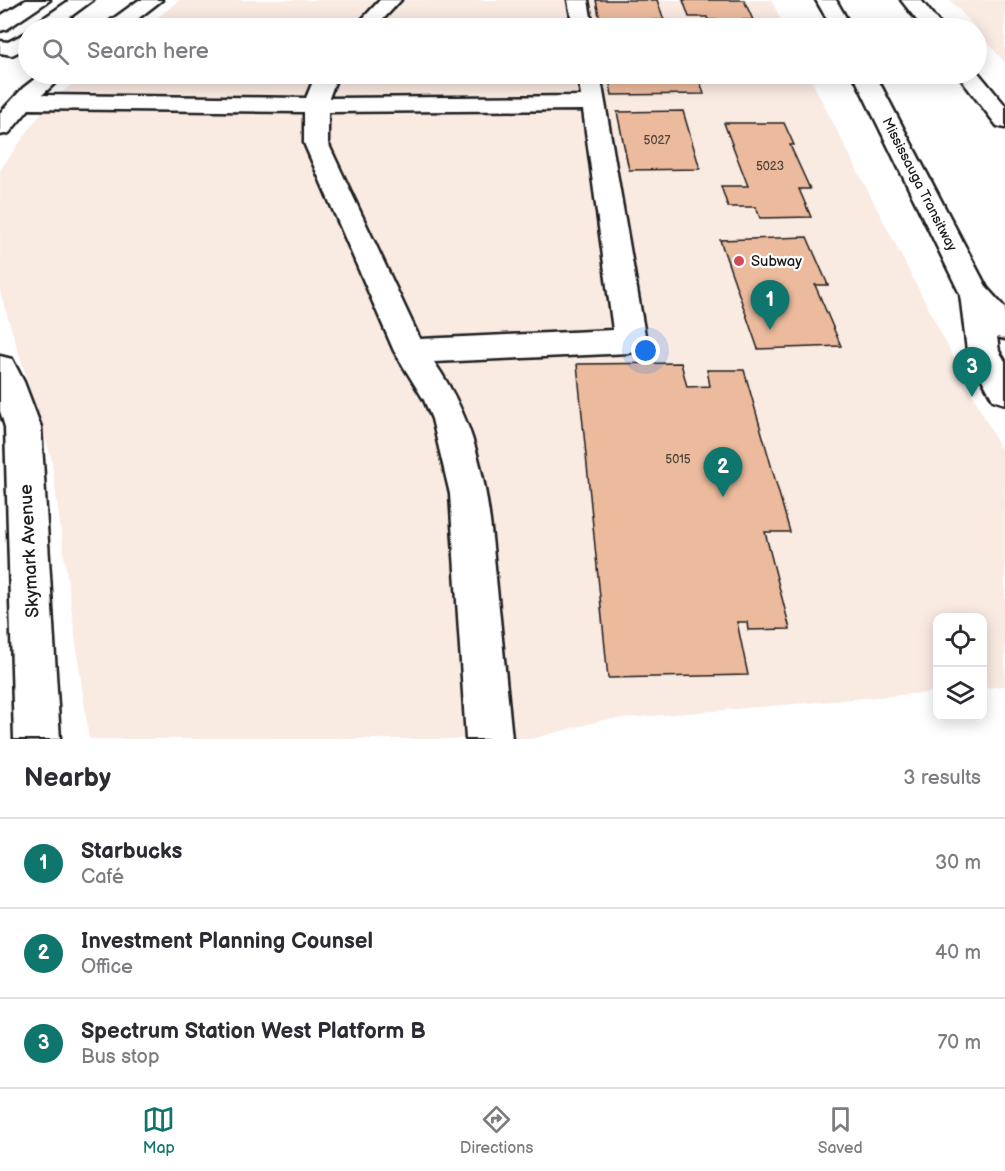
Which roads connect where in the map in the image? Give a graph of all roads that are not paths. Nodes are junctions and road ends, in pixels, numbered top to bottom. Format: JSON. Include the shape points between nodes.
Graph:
{"nodes":[{"id":1,"x":40,"y":0,"type":"edge"},
{"id":2,"x":83,"y":0,"type":"edge"},
{"id":3,"x":152,"y":0,"type":"edge"},
{"id":4,"x":391,"y":0,"type":"edge"},
{"id":5,"x":578,"y":0,"type":"edge"},
{"id":6,"x":826,"y":0,"type":"edge"},
{"id":7,"x":911,"y":0,"type":"edge"},
{"id":8,"x":57,"y":18,"type":"edge"},
{"id":9,"x":127,"y":18,"type":"edge"},
{"id":10,"x":374,"y":18,"type":"edge"},
{"id":11,"x":581,"y":18,"type":"edge"},
{"id":12,"x":836,"y":18,"type":"edge"},
{"id":13,"x":925,"y":18,"type":"edge"},
{"id":14,"x":0,"y":25,"type":"edge"},
{"id":15,"x":18,"y":45,"type":"edge"},
{"id":16,"x":0,"y":47,"type":"edge"},
{"id":17,"x":43,"y":84,"type":"edge"},
{"id":18,"x":590,"y":84,"type":"edge"},
{"id":19,"x":869,"y":84,"type":"edge"},
{"id":20,"x":976,"y":84,"type":"edge"},
{"id":21,"x":323,"y":88,"type":"edge"},
{"id":22,"x":22,"y":102,"type":"junction"},
{"id":23,"x":593,"y":103,"type":"junction"},
{"id":24,"x":1005,"y":121,"type":"edge"},
{"id":25,"x":0,"y":128,"type":"edge"},
{"id":26,"x":975,"y":294,"type":"junction"},
{"id":27,"x":1005,"y":328,"type":"edge"},
{"id":28,"x":410,"y":351,"type":"junction"},
{"id":29,"x":0,"y":368,"type":"edge"},
{"id":30,"x":1005,"y":391,"type":"edge"},
{"id":31,"x":37,"y":739,"type":"edge"},
{"id":32,"x":489,"y":739,"type":"edge"}],
"edges":[{"from":1,"to":14,"type":"street"},
{"from":2,"to":8,"type":"street"},
{"from":3,"to":9,"type":"street"},
{"from":4,"to":10,"type":"street"},
{"from":5,"to":11,"type":"street"},
{"from":6,"to":12,"type":"street"},
{"from":7,"to":13,"type":"street"},
{"from":15,"to":16,"type":"street","via":[[12,49]]},
{"from":17,"to":22,"type":"street"},
{"from":18,"to":23,"type":"street"},
{"from":19,"to":26,"type":"street","name":"Mississauga Transitway"},
{"from":20,"to":24,"type":"street"},
{"from":21,"to":22,"type":"street","via":[[257,105]]},
{"from":21,"to":23,"type":"street"},
{"from":21,"to":28,"type":"street","via":[[315,117],[316,143]]},
{"from":22,"to":25,"type":"street"},
{"from":23,"to":28,"type":"street","via":[[630,341]]},
{"from":26,"to":27,"type":"street","name":"Mississauga Transitway"},
{"from":26,"to":30,"type":"street","name":"Mississauga Transitway","via":[[983,351]]},
{"from":28,"to":32,"type":"street","via":[[440,397],[469,494]]},
{"from":29,"to":31,"type":"street","name":"Skymark Avenue","via":[[22,427]]}]}
